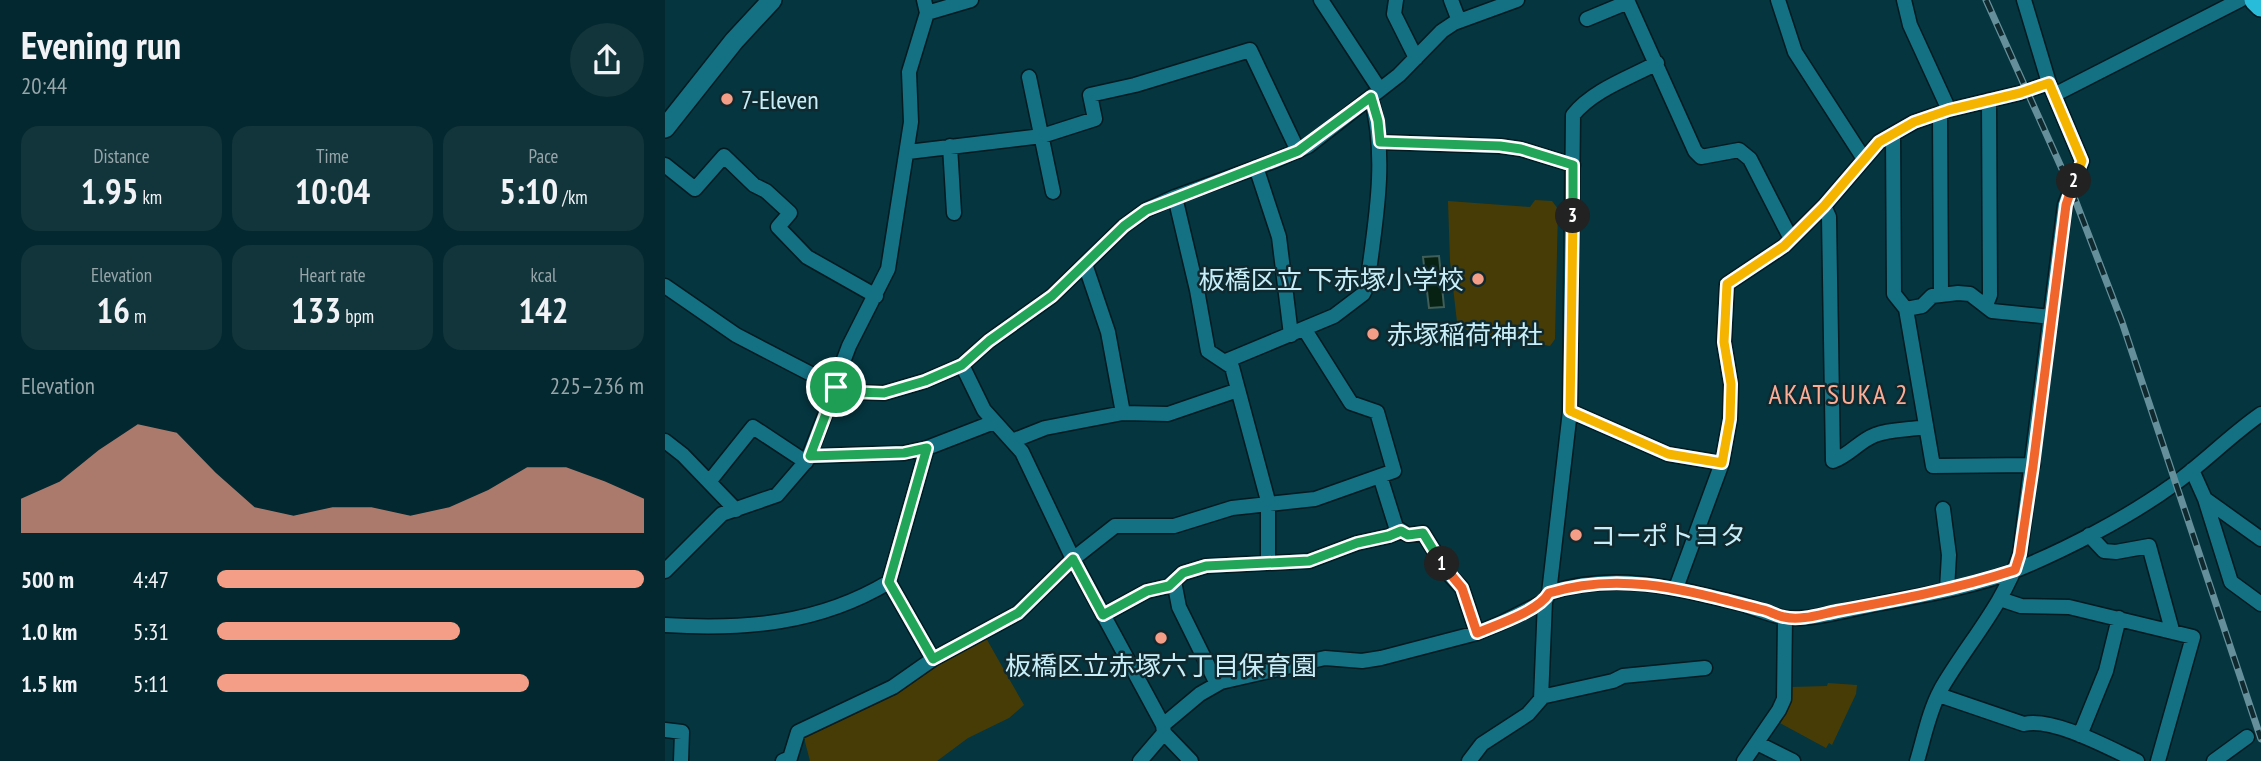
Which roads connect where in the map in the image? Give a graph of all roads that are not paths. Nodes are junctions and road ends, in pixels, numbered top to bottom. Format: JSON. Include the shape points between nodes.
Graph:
{"nodes":[{"id":1,"x":772,"y":0,"type":"edge"},
{"id":2,"x":971,"y":0,"type":"edge"},
{"id":3,"x":1321,"y":0,"type":"edge"},
{"id":4,"x":1396,"y":0,"type":"edge"},
{"id":5,"x":1451,"y":0,"type":"edge"},
{"id":6,"x":1517,"y":0,"type":"edge"},
{"id":7,"x":1778,"y":0,"type":"edge"},
{"id":8,"x":1904,"y":0,"type":"edge"},
{"id":9,"x":2024,"y":0,"type":"edge"},
{"id":10,"x":2240,"y":0,"type":"edge"},
{"id":11,"x":2255,"y":0,"type":"edge"},
{"id":12,"x":1628,"y":1,"type":"edge"},
{"id":13,"x":925,"y":6,"type":"edge"},
{"id":14,"x":2261,"y":6,"type":"edge"},
{"id":15,"x":1587,"y":19,"type":"dead end"},
{"id":16,"x":1459,"y":21,"type":"junction"},
{"id":17,"x":1416,"y":58,"type":"junction"},
{"id":18,"x":1657,"y":63,"type":"junction"},
{"id":19,"x":1029,"y":78,"type":"dead end"},
{"id":20,"x":2052,"y":89,"type":"junction"},
{"id":21,"x":1376,"y":93,"type":"junction"},
{"id":22,"x":1989,"y":100,"type":"junction"},
{"id":23,"x":1945,"y":112,"type":"junction"},
{"id":24,"x":665,"y":128,"type":"edge"},
{"id":25,"x":1893,"y":134,"type":"junction"},
{"id":26,"x":1042,"y":136,"type":"junction"},
{"id":27,"x":1380,"y":142,"type":"junction"},
{"id":28,"x":950,"y":146,"type":"junction"},
{"id":29,"x":1298,"y":151,"type":"junction"},
{"id":30,"x":908,"y":152,"type":"junction"},
{"id":31,"x":1864,"y":159,"type":"junction"},
{"id":32,"x":665,"y":165,"type":"edge"},
{"id":33,"x":1573,"y":165,"type":"junction"},
{"id":34,"x":1256,"y":167,"type":"junction"},
{"id":35,"x":1053,"y":192,"type":"dead end"},
{"id":36,"x":1175,"y":197,"type":"junction"},
{"id":37,"x":1824,"y":206,"type":"junction"},
{"id":38,"x":954,"y":213,"type":"dead end"},
{"id":39,"x":1791,"y":239,"type":"junction"},
{"id":40,"x":1085,"y":264,"type":"junction"},
{"id":41,"x":665,"y":286,"type":"edge"},
{"id":42,"x":1941,"y":295,"type":"junction"},
{"id":43,"x":876,"y":296,"type":"junction"},
{"id":44,"x":1986,"y":305,"type":"junction"},
{"id":45,"x":1906,"y":309,"type":"junction"},
{"id":46,"x":2052,"y":317,"type":"junction"},
{"id":47,"x":1298,"y":332,"type":"junction"},
{"id":48,"x":1226,"y":361,"type":"junction"},
{"id":49,"x":962,"y":365,"type":"junction"},
{"id":50,"x":835,"y":386,"type":"junction"},
{"id":51,"x":1238,"y":390,"type":"junction"},
{"id":52,"x":1570,"y":411,"type":"junction"},
{"id":53,"x":1123,"y":413,"type":"junction"},
{"id":54,"x":2257,"y":421,"type":"edge"},
{"id":55,"x":994,"y":422,"type":"junction"},
{"id":56,"x":1925,"y":427,"type":"junction"},
{"id":57,"x":665,"y":441,"type":"edge"},
{"id":58,"x":1012,"y":441,"type":"junction"},
{"id":59,"x":927,"y":448,"type":"junction"},
{"id":60,"x":808,"y":459,"type":"junction"},
{"id":61,"x":1722,"y":463,"type":"junction"},
{"id":62,"x":2033,"y":466,"type":"junction"},
{"id":63,"x":2192,"y":470,"type":"junction"},
{"id":64,"x":1380,"y":476,"type":"junction"},
{"id":65,"x":709,"y":482,"type":"junction"},
{"id":66,"x":2205,"y":499,"type":"junction"},
{"id":67,"x":1267,"y":505,"type":"junction"},
{"id":68,"x":1943,"y":509,"type":"dead end"},
{"id":69,"x":736,"y":510,"type":"junction"},
{"id":70,"x":1401,"y":531,"type":"junction"},
{"id":71,"x":2089,"y":535,"type":"junction"},
{"id":72,"x":2261,"y":539,"type":"edge"},
{"id":73,"x":1073,"y":559,"type":"junction"},
{"id":74,"x":668,"y":562,"type":"edge"},
{"id":75,"x":1268,"y":562,"type":"junction"},
{"id":76,"x":2015,"y":570,"type":"junction"},
{"id":77,"x":1174,"y":581,"type":"junction"},
{"id":78,"x":889,"y":582,"type":"junction"},
{"id":79,"x":1675,"y":588,"type":"junction"},
{"id":80,"x":1947,"y":589,"type":"junction"},
{"id":81,"x":1547,"y":597,"type":"junction"},
{"id":82,"x":2000,"y":599,"type":"junction"},
{"id":83,"x":2261,"y":604,"type":"edge"},
{"id":84,"x":1103,"y":615,"type":"junction"},
{"id":85,"x":1785,"y":618,"type":"junction"},
{"id":86,"x":2119,"y":618,"type":"junction"},
{"id":87,"x":665,"y":625,"type":"edge"},
{"id":88,"x":2172,"y":630,"type":"junction"},
{"id":89,"x":1477,"y":633,"type":"junction"},
{"id":90,"x":933,"y":659,"type":"junction"},
{"id":91,"x":1705,"y":668,"type":"dead end"},
{"id":92,"x":1217,"y":684,"type":"junction"},
{"id":93,"x":1939,"y":695,"type":"junction"},
{"id":94,"x":1541,"y":697,"type":"junction"},
{"id":95,"x":1164,"y":729,"type":"junction"},
{"id":96,"x":665,"y":730,"type":"edge"},
{"id":97,"x":2080,"y":734,"type":"junction"},
{"id":98,"x":2247,"y":737,"type":"dead end"},
{"id":99,"x":1757,"y":743,"type":"junction"},
{"id":100,"x":681,"y":761,"type":"edge"},
{"id":101,"x":783,"y":761,"type":"edge"},
{"id":102,"x":1140,"y":761,"type":"edge"},
{"id":103,"x":1191,"y":761,"type":"edge"},
{"id":104,"x":1469,"y":761,"type":"edge"},
{"id":105,"x":1744,"y":761,"type":"edge"},
{"id":106,"x":1793,"y":761,"type":"edge"},
{"id":107,"x":1917,"y":761,"type":"edge"},
{"id":108,"x":2137,"y":761,"type":"edge"},
{"id":109,"x":2158,"y":761,"type":"edge"},
{"id":110,"x":2214,"y":761,"type":"edge"}],
"edges":[{"from":1,"to":24,"type":"street"},
{"from":2,"to":13,"type":"street"},
{"from":3,"to":21,"type":"street"},
{"from":4,"to":17,"type":"street","via":[[1394,14]]},
{"from":5,"to":16,"type":"street"},
{"from":6,"to":16,"type":"street"},
{"from":7,"to":31,"type":"street","via":[[1795,52]]},
{"from":8,"to":23,"type":"street"},
{"from":9,"to":20,"type":"street"},
{"from":10,"to":20,"type":"street"},
{"from":11,"to":14,"type":"highway"},
{"from":12,"to":15,"type":"street"},
{"from":12,"to":18,"type":"street"},
{"from":13,"to":30,"type":"street","via":[[909,72]]},
{"from":16,"to":17,"type":"street","via":[[1442,31]]},
{"from":17,"to":21,"type":"street"},
{"from":18,"to":33,"type":"street","via":[[1579,107],[1573,115]]},
{"from":18,"to":39,"type":"street","via":[[1695,151],[1701,157],[1739,150],[1750,159]]},
{"from":19,"to":26,"type":"street"},
{"from":20,"to":22,"type":"street"},
{"from":20,"to":46,"type":"street","via":[[2082,161],[2066,205]]},
{"from":21,"to":27,"type":"street"},
{"from":21,"to":29,"type":"street"},
{"from":22,"to":23,"type":"street"},
{"from":22,"to":44,"type":"street","via":[[1990,295]]},
{"from":23,"to":25,"type":"street"},
{"from":23,"to":42,"type":"street"},
{"from":25,"to":31,"type":"street"},
{"from":25,"to":45,"type":"street","via":[[1894,294]]},
{"from":26,"to":28,"type":"street"},
{"from":26,"to":29,"type":"street","via":[[1095,119],[1090,95],[1250,50]]},
{"from":26,"to":35,"type":"street"},
{"from":27,"to":33,"type":"street","via":[[1500,146]]},
{"from":27,"to":47,"type":"street","via":[[1367,286],[1335,316]]},
{"from":28,"to":30,"type":"street"},
{"from":28,"to":38,"type":"street"},
{"from":29,"to":34,"type":"street"},
{"from":30,"to":43,"type":"street","via":[[888,268]]},
{"from":31,"to":37,"type":"street"},
{"from":32,"to":43,"type":"street","via":[[695,189],[724,156],[790,213],[778,227],[798,248]]},
{"from":33,"to":52,"type":"street"},
{"from":34,"to":36,"type":"street"},
{"from":34,"to":47,"type":"street","via":[[1279,237]]},
{"from":36,"to":40,"type":"street","via":[[1124,226]]},
{"from":36,"to":48,"type":"street","via":[[1207,351]]},
{"from":37,"to":39,"type":"street"},
{"from":37,"to":56,"type":"street","via":[[1829,217],[1833,461],[1876,435]]},
{"from":39,"to":61,"type":"street","via":[[1727,284],[1724,342],[1731,384]]},
{"from":40,"to":49,"type":"street","via":[[1052,296]]},
{"from":40,"to":53,"type":"street","via":[[1108,332]]},
{"from":41,"to":50,"type":"street","via":[[736,335]]},
{"from":42,"to":44,"type":"street","via":[[1970,294]]},
{"from":42,"to":45,"type":"street"},
{"from":43,"to":50,"type":"street","via":[[849,346]]},
{"from":44,"to":46,"type":"street","via":[[1992,310]]},
{"from":45,"to":56,"type":"street"},
{"from":46,"to":62,"type":"street"},
{"from":47,"to":48,"type":"street"},
{"from":47,"to":64,"type":"street","via":[[1351,402],[1377,412],[1394,471]]},
{"from":48,"to":51,"type":"street"},
{"from":49,"to":50,"type":"street","via":[[884,393]]},
{"from":49,"to":55,"type":"street"},
{"from":50,"to":60,"type":"street"},
{"from":51,"to":53,"type":"street","via":[[1168,414]]},
{"from":51,"to":67,"type":"street"},
{"from":52,"to":61,"type":"street","via":[[1668,454]]},
{"from":52,"to":81,"type":"street"},
{"from":53,"to":58,"type":"street","via":[[1045,428]]},
{"from":54,"to":63,"type":"street","via":[[2222,443]]},
{"from":55,"to":58,"type":"street"},
{"from":55,"to":59,"type":"street"},
{"from":56,"to":62,"type":"street","via":[[1933,466]]},
{"from":57,"to":65,"type":"street"},
{"from":58,"to":73,"type":"street","via":[[1022,452]]},
{"from":59,"to":60,"type":"street"},
{"from":59,"to":78,"type":"street"},
{"from":60,"to":65,"type":"street","via":[[753,427]]},
{"from":60,"to":69,"type":"street","via":[[777,495]]},
{"from":61,"to":79,"type":"street"},
{"from":62,"to":76,"type":"street"},
{"from":63,"to":66,"type":"street"},
{"from":63,"to":71,"type":"street"},
{"from":64,"to":67,"type":"street","via":[[1315,499]]},
{"from":64,"to":70,"type":"street"},
{"from":65,"to":69,"type":"street"},
{"from":66,"to":72,"type":"street"},
{"from":66,"to":83,"type":"street","via":[[2231,582]]},
{"from":67,"to":73,"type":"street","via":[[1232,508],[1174,526],[1115,526]]},
{"from":67,"to":75,"type":"street"},
{"from":68,"to":80,"type":"street","via":[[1949,555]]},
{"from":69,"to":74,"type":"street","via":[[722,514]]},
{"from":70,"to":75,"type":"street","via":[[1309,561]]},
{"from":70,"to":89,"type":"street","via":[[1423,533],[1462,588]]},
{"from":71,"to":76,"type":"street"},
{"from":71,"to":88,"type":"street","via":[[2104,551],[2149,546]]},
{"from":73,"to":84,"type":"street"},
{"from":73,"to":90,"type":"street","via":[[1018,613]]},
{"from":75,"to":77,"type":"street","via":[[1206,566]]},
{"from":76,"to":80,"type":"street"},
{"from":76,"to":82,"type":"street"},
{"from":77,"to":84,"type":"street"},
{"from":77,"to":92,"type":"street","via":[[1179,607]]},
{"from":78,"to":87,"type":"street","via":[[861,599],[771,623],[738,628]]},
{"from":78,"to":90,"type":"street"},
{"from":79,"to":81,"type":"street","via":[[1604,581]]},
{"from":79,"to":85,"type":"street"},
{"from":80,"to":85,"type":"street"},
{"from":81,"to":89,"type":"street"},
{"from":81,"to":94,"type":"street"},
{"from":82,"to":86,"type":"street","via":[[2021,606],[2069,607]]},
{"from":82,"to":93,"type":"street"},
{"from":84,"to":95,"type":"street"},
{"from":85,"to":99,"type":"street","via":[[1784,699]]},
{"from":86,"to":88,"type":"street"},
{"from":86,"to":97,"type":"street","via":[[2106,671]]},
{"from":88,"to":109,"type":"street","via":[[2193,637]]},
{"from":89,"to":92,"type":"street","via":[[1381,659],[1325,658]]},
{"from":90,"to":101,"type":"street","via":[[893,687],[798,732],[790,758]]},
{"from":91,"to":94,"type":"street","via":[[1623,676]]},
{"from":92,"to":95,"type":"street"},
{"from":93,"to":97,"type":"street","via":[[2024,724],[2033,722]]},
{"from":93,"to":107,"type":"street"},
{"from":94,"to":104,"type":"street","via":[[1528,714],[1482,744]]},
{"from":95,"to":102,"type":"street"},
{"from":95,"to":103,"type":"street"},
{"from":96,"to":100,"type":"street","via":[[682,732]]},
{"from":97,"to":108,"type":"street"},
{"from":98,"to":110,"type":"street"},
{"from":99,"to":105,"type":"street"},
{"from":99,"to":106,"type":"street"}]}
